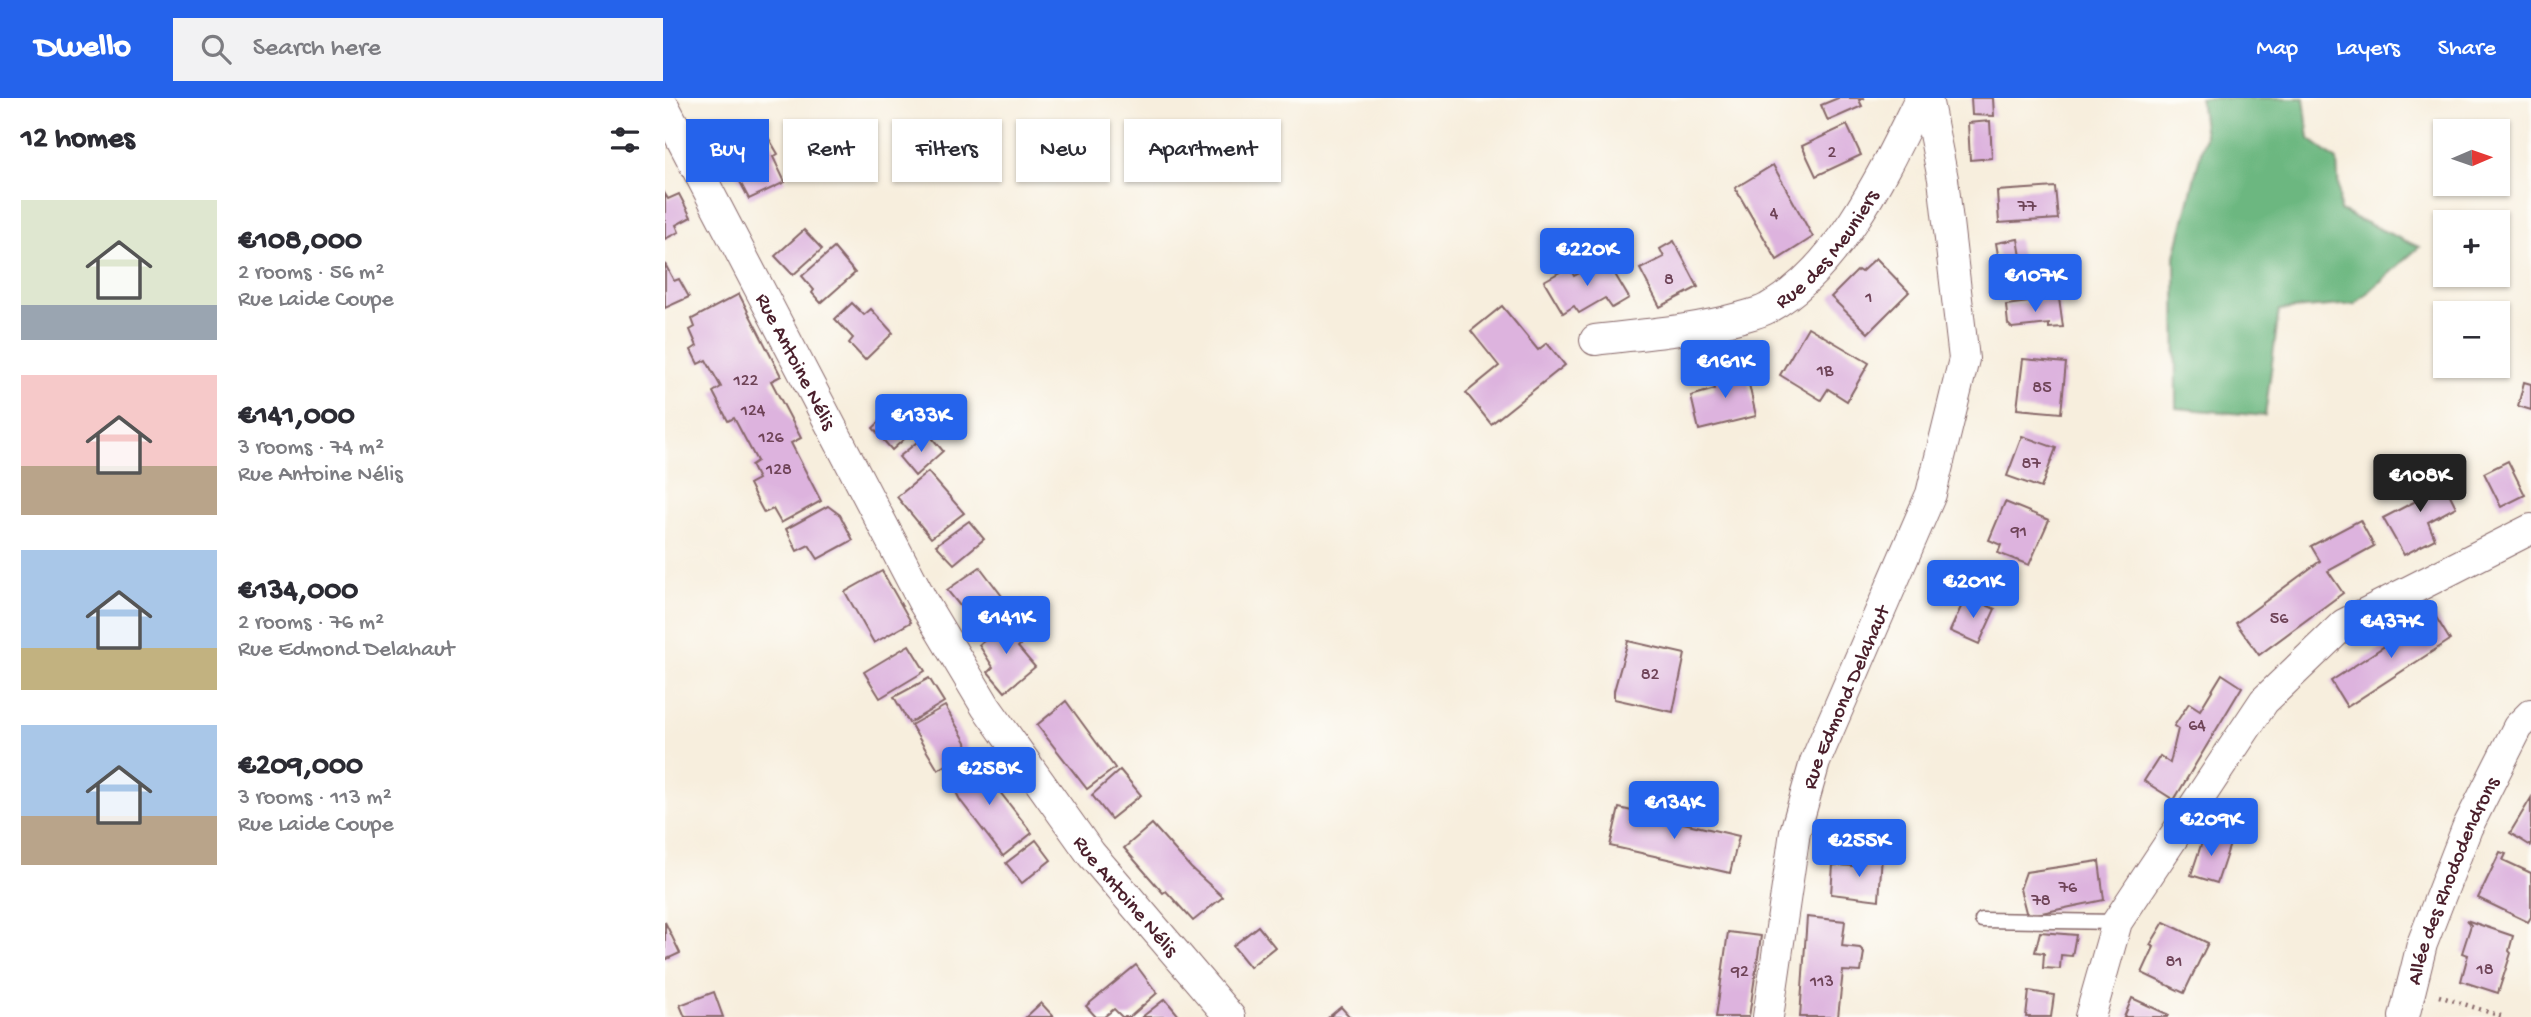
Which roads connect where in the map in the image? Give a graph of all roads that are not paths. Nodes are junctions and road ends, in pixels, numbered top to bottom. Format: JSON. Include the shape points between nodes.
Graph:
{"nodes":[{"id":1,"x":1920,"y":98,"type":"edge"},
{"id":2,"x":1927,"y":98,"type":"edge"},
{"id":3,"x":665,"y":108,"type":"edge"},
{"id":4,"x":1595,"y":340,"type":"dead end"},
{"id":5,"x":2531,"y":529,"type":"edge"},
{"id":6,"x":2531,"y":714,"type":"edge"},
{"id":7,"x":1982,"y":920,"type":"dead end"},
{"id":8,"x":2117,"y":922,"type":"junction"},
{"id":9,"x":1230,"y":1017,"type":"edge"},
{"id":10,"x":1768,"y":1017,"type":"edge"},
{"id":11,"x":2089,"y":1017,"type":"edge"},
{"id":12,"x":2404,"y":1017,"type":"edge"}],
"edges":[{"from":1,"to":4,"type":"street","name":"Rue des Meuniers","via":[[1882,175],[1811,277],[1755,313],[1708,326]]},
{"from":2,"to":10,"type":"street","name":"Rue Edmond Delahaut","via":[[1943,179],[1964,359],[1931,494],[1815,762],[1795,832]]},
{"from":3,"to":9,"type":"street","name":"Rue Antoine Nélis","via":[[923,602],[986,707],[1091,854]]},
{"from":5,"to":8,"type":"street","via":[[2344,624],[2264,701]]},
{"from":6,"to":12,"type":"street","name":"Allée des Rhododendrons","via":[[2518,727],[2467,828],[2423,944]]},
{"from":7,"to":8,"type":"lane"},
{"from":8,"to":11,"type":"street"}]}
